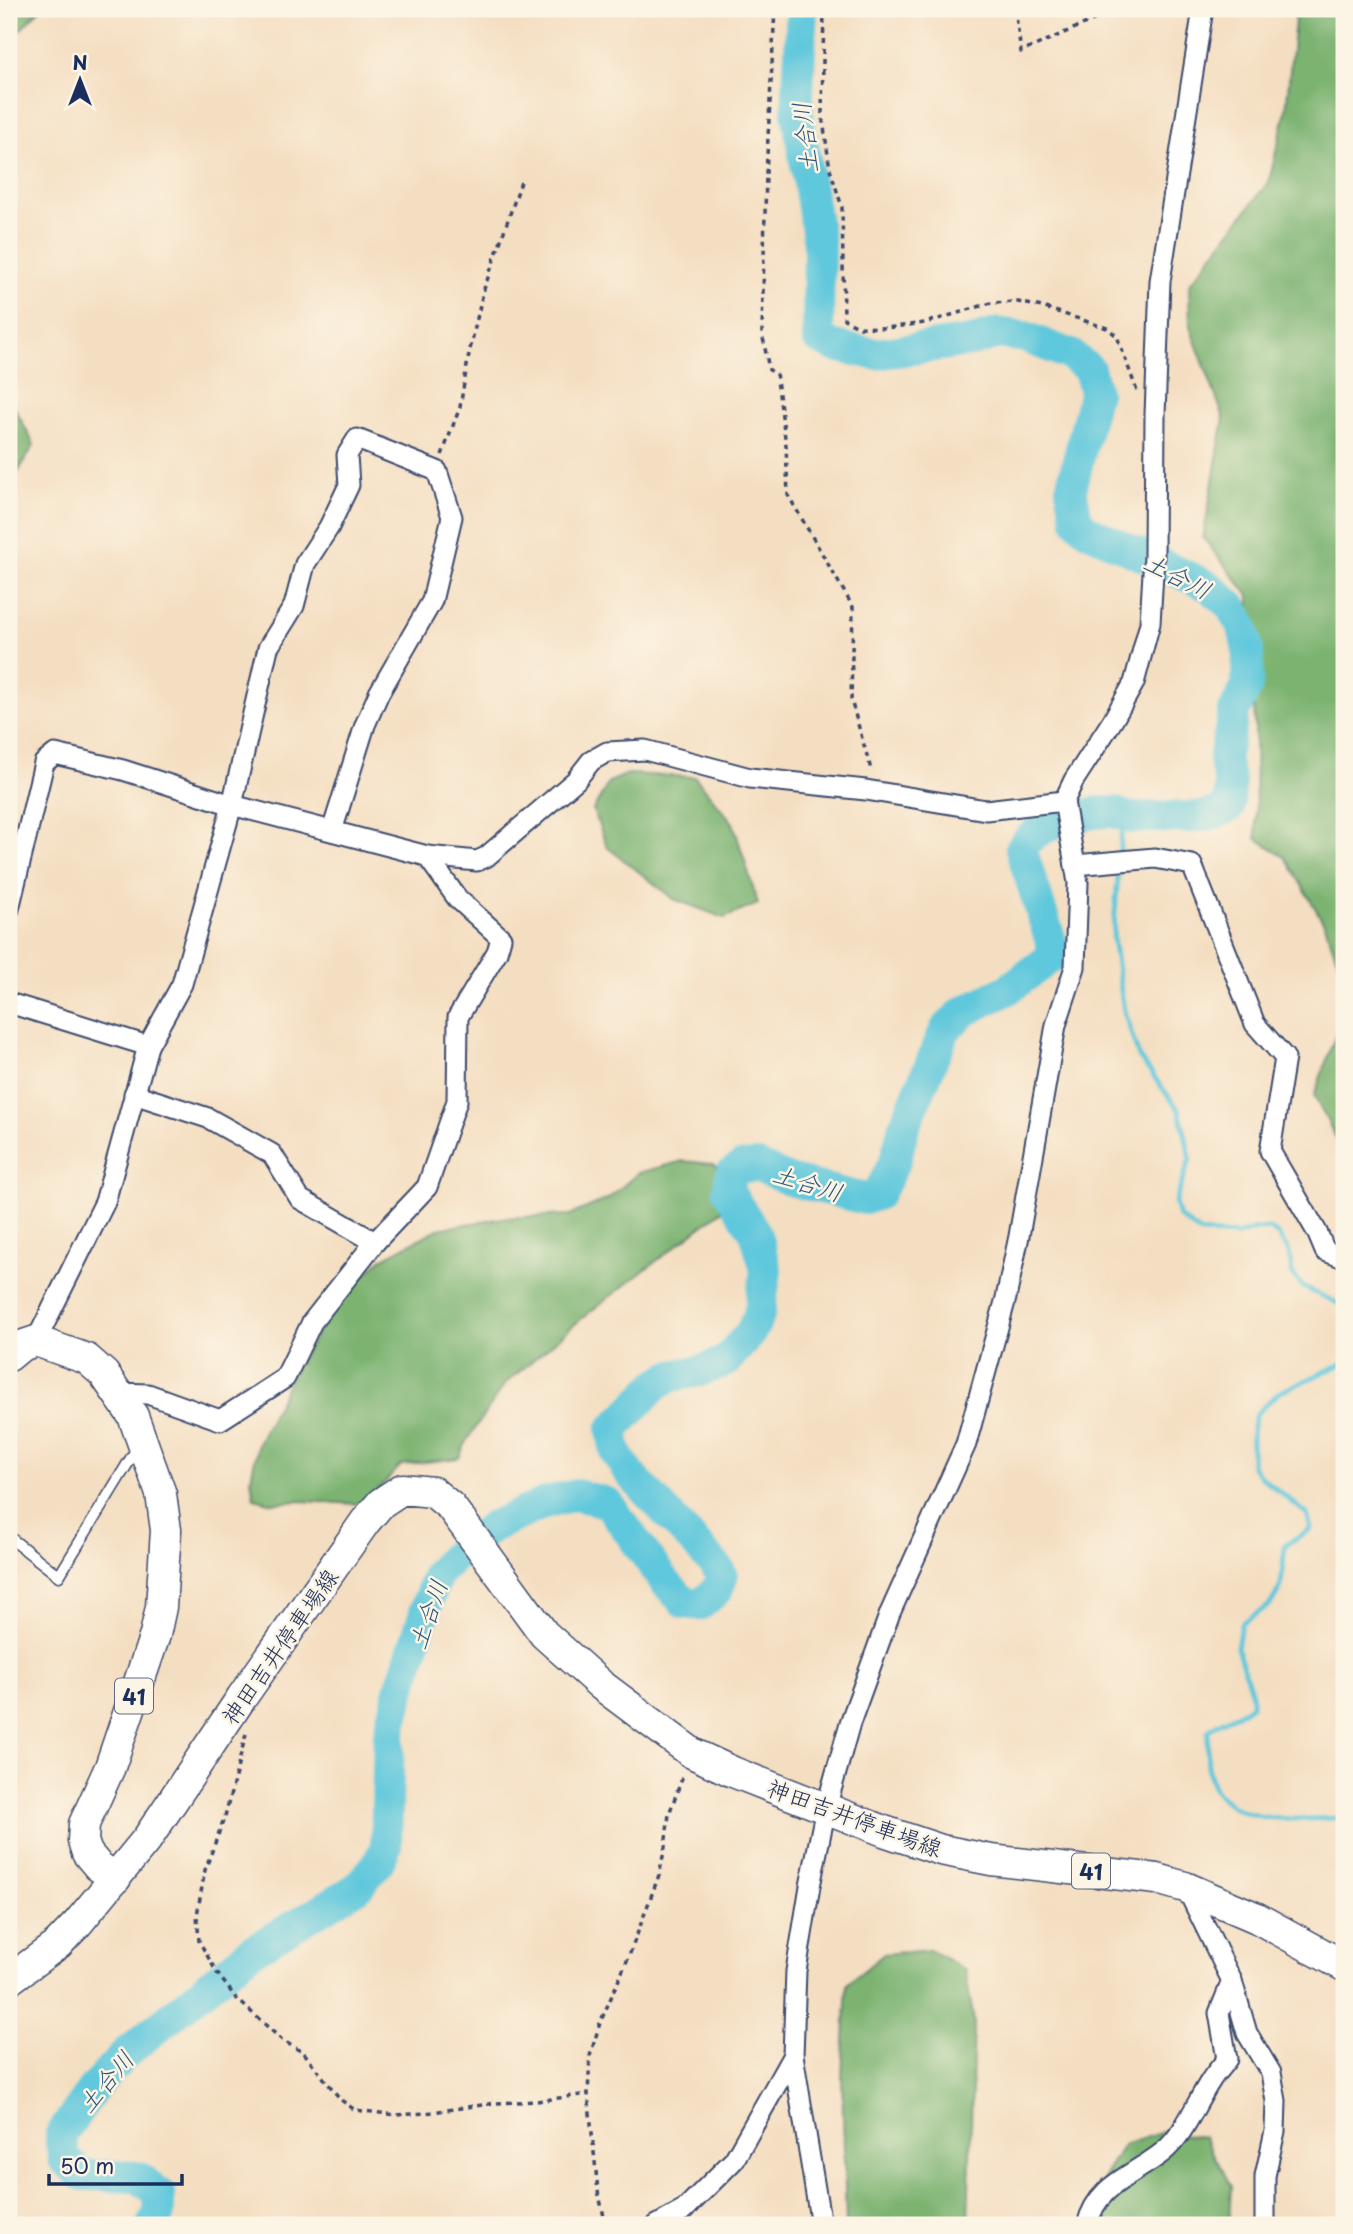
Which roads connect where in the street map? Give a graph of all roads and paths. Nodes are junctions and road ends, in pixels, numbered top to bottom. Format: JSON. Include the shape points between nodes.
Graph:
{"nodes":[{"id":1,"x":775,"y":9,"type":"edge"},
{"id":2,"x":824,"y":9,"type":"edge"},
{"id":3,"x":1015,"y":9,"type":"edge"},
{"id":4,"x":1118,"y":9,"type":"edge"},
{"id":5,"x":1203,"y":9,"type":"edge"},
{"id":6,"x":521,"y":182,"type":"dead end"},
{"id":7,"x":1155,"y":415,"type":"junction"},
{"id":8,"x":437,"y":471,"type":"junction"},
{"id":9,"x":866,"y":790,"type":"junction"},
{"id":10,"x":1064,"y":801,"type":"junction"},
{"id":11,"x":232,"y":805,"type":"junction"},
{"id":12,"x":332,"y":831,"type":"junction"},
{"id":13,"x":427,"y":856,"type":"junction"},
{"id":14,"x":1075,"y":865,"type":"junction"},
{"id":15,"x":9,"y":909,"type":"edge"},
{"id":16,"x":9,"y":1003,"type":"edge"},
{"id":17,"x":148,"y":1046,"type":"junction"},
{"id":18,"x":134,"y":1094,"type":"junction"},
{"id":19,"x":375,"y":1242,"type":"junction"},
{"id":20,"x":1344,"y":1258,"type":"edge"},
{"id":21,"x":36,"y":1341,"type":"junction"},
{"id":22,"x":9,"y":1356,"type":"edge"},
{"id":23,"x":119,"y":1393,"type":"junction"},
{"id":24,"x":142,"y":1439,"type":"junction"},
{"id":25,"x":9,"y":1537,"type":"edge"},
{"id":26,"x":242,"y":1697,"type":"junction"},
{"id":27,"x":692,"y":1753,"type":"junction"},
{"id":28,"x":826,"y":1808,"type":"junction"},
{"id":29,"x":116,"y":1878,"type":"junction"},
{"id":30,"x":1185,"y":1886,"type":"junction"},
{"id":31,"x":1344,"y":1966,"type":"edge"},
{"id":32,"x":9,"y":1980,"type":"edge"},
{"id":33,"x":1232,"y":1981,"type":"junction"},
{"id":34,"x":793,"y":2055,"type":"junction"},
{"id":35,"x":588,"y":2094,"type":"junction"},
{"id":36,"x":606,"y":2225,"type":"edge"},
{"id":37,"x":657,"y":2225,"type":"edge"},
{"id":38,"x":821,"y":2225,"type":"edge"},
{"id":39,"x":1087,"y":2225,"type":"edge"},
{"id":40,"x":1265,"y":2225,"type":"edge"}],
"edges":[{"from":1,"to":9,"type":"path","via":[[762,332],[769,370],[776,373],[788,495],[853,607],[851,700],[870,766]]},
{"from":2,"to":7,"type":"path","via":[[822,113],[830,169],[842,207],[844,319],[860,327],[886,328],[925,323],[991,303],[1018,302],[1055,311],[1107,328],[1116,336],[1139,396]]},
{"from":3,"to":4,"type":"path","via":[[1021,52]]},
{"from":5,"to":7,"type":"street","via":[[1160,281]]},
{"from":6,"to":8,"type":"path","via":[[483,292],[460,407]]},
{"from":7,"to":10,"type":"street","via":[[1150,623],[1133,683]]},
{"from":8,"to":11,"type":"street","via":[[357,439],[347,455],[349,485],[305,564],[295,606],[268,648]]},
{"from":8,"to":12,"type":"street","via":[[452,517],[432,601],[365,725]]},
{"from":9,"to":10,"type":"street","via":[[986,810]]},
{"from":9,"to":13,"type":"street","via":[[750,778],[645,750],[607,752],[591,761],[576,780],[486,857],[477,861]]},
{"from":10,"to":14,"type":"street"},
{"from":11,"to":12,"type":"street"},
{"from":11,"to":15,"type":"street","via":[[55,754],[44,763]]},
{"from":11,"to":17,"type":"street","via":[[182,984]]},
{"from":12,"to":13,"type":"street"},
{"from":13,"to":19,"type":"street","via":[[457,898],[500,938],[497,952],[458,1017],[457,1101],[428,1187]]},
{"from":14,"to":20,"type":"street","via":[[1155,858],[1192,865],[1255,1024],[1285,1058],[1270,1151],[1325,1251]]},
{"from":14,"to":28,"type":"street","via":[[1074,967],[1056,1025],[1006,1298],[966,1444],[890,1613],[850,1723]]},
{"from":16,"to":17,"type":"street"},
{"from":17,"to":18,"type":"street"},
{"from":18,"to":19,"type":"street","via":[[208,1118],[272,1154],[300,1199]]},
{"from":18,"to":21,"type":"street","via":[[105,1202]]},
{"from":19,"to":23,"type":"street","via":[[312,1322],[285,1378],[220,1420],[148,1394]]},
{"from":21,"to":22,"type":"main road"},
{"from":21,"to":23,"type":"main road","number":"41","via":[[88,1359]]},
{"from":23,"to":24,"type":"main road","number":"41"},
{"from":24,"to":25,"type":"lane","via":[[58,1576]]},
{"from":24,"to":29,"type":"main road","number":"41","via":[[161,1494],[166,1530],[161,1607],[110,1767],[83,1832],[87,1853]]},
{"from":26,"to":27,"type":"main road","name":"神田吉井停車場線","number":"41","via":[[381,1503],[402,1489],[433,1492],[452,1507],[544,1634],[601,1685]]},
{"from":26,"to":29,"type":"main road","name":"神田吉井停車場線","number":"41"},
{"from":26,"to":35,"type":"path","via":[[252,1712],[225,1816],[205,1870],[197,1915],[199,1941],[236,1998],[282,2040],[304,2053],[341,2100],[355,2109],[397,2115]]},
{"from":27,"to":28,"type":"main road","name":"神田吉井停車場線","number":"41"},
{"from":27,"to":35,"type":"path","via":[[669,1814],[659,1875],[600,2023],[590,2056]]},
{"from":28,"to":30,"type":"main road","name":"神田吉井停車場線","number":"41","via":[[941,1850]]},
{"from":28,"to":34,"type":"street","via":[[796,1971]]},
{"from":29,"to":32,"type":"main road","name":"神田吉井停車場線","number":"41","via":[[58,1944]]},
{"from":30,"to":31,"type":"main road","name":"神田吉井停車場線","number":"41","via":[[1257,1918]]},
{"from":30,"to":33,"type":"street"},
{"from":33,"to":39,"type":"street","via":[[1219,2013],[1227,2059],[1165,2151],[1109,2187],[1090,2210]]},
{"from":33,"to":40,"type":"street","via":[[1247,2033],[1270,2073],[1276,2101],[1265,2176]]},
{"from":34,"to":37,"type":"street","via":[[734,2160],[684,2210]]},
{"from":34,"to":38,"type":"street"},
{"from":35,"to":36,"type":"path"}]}
